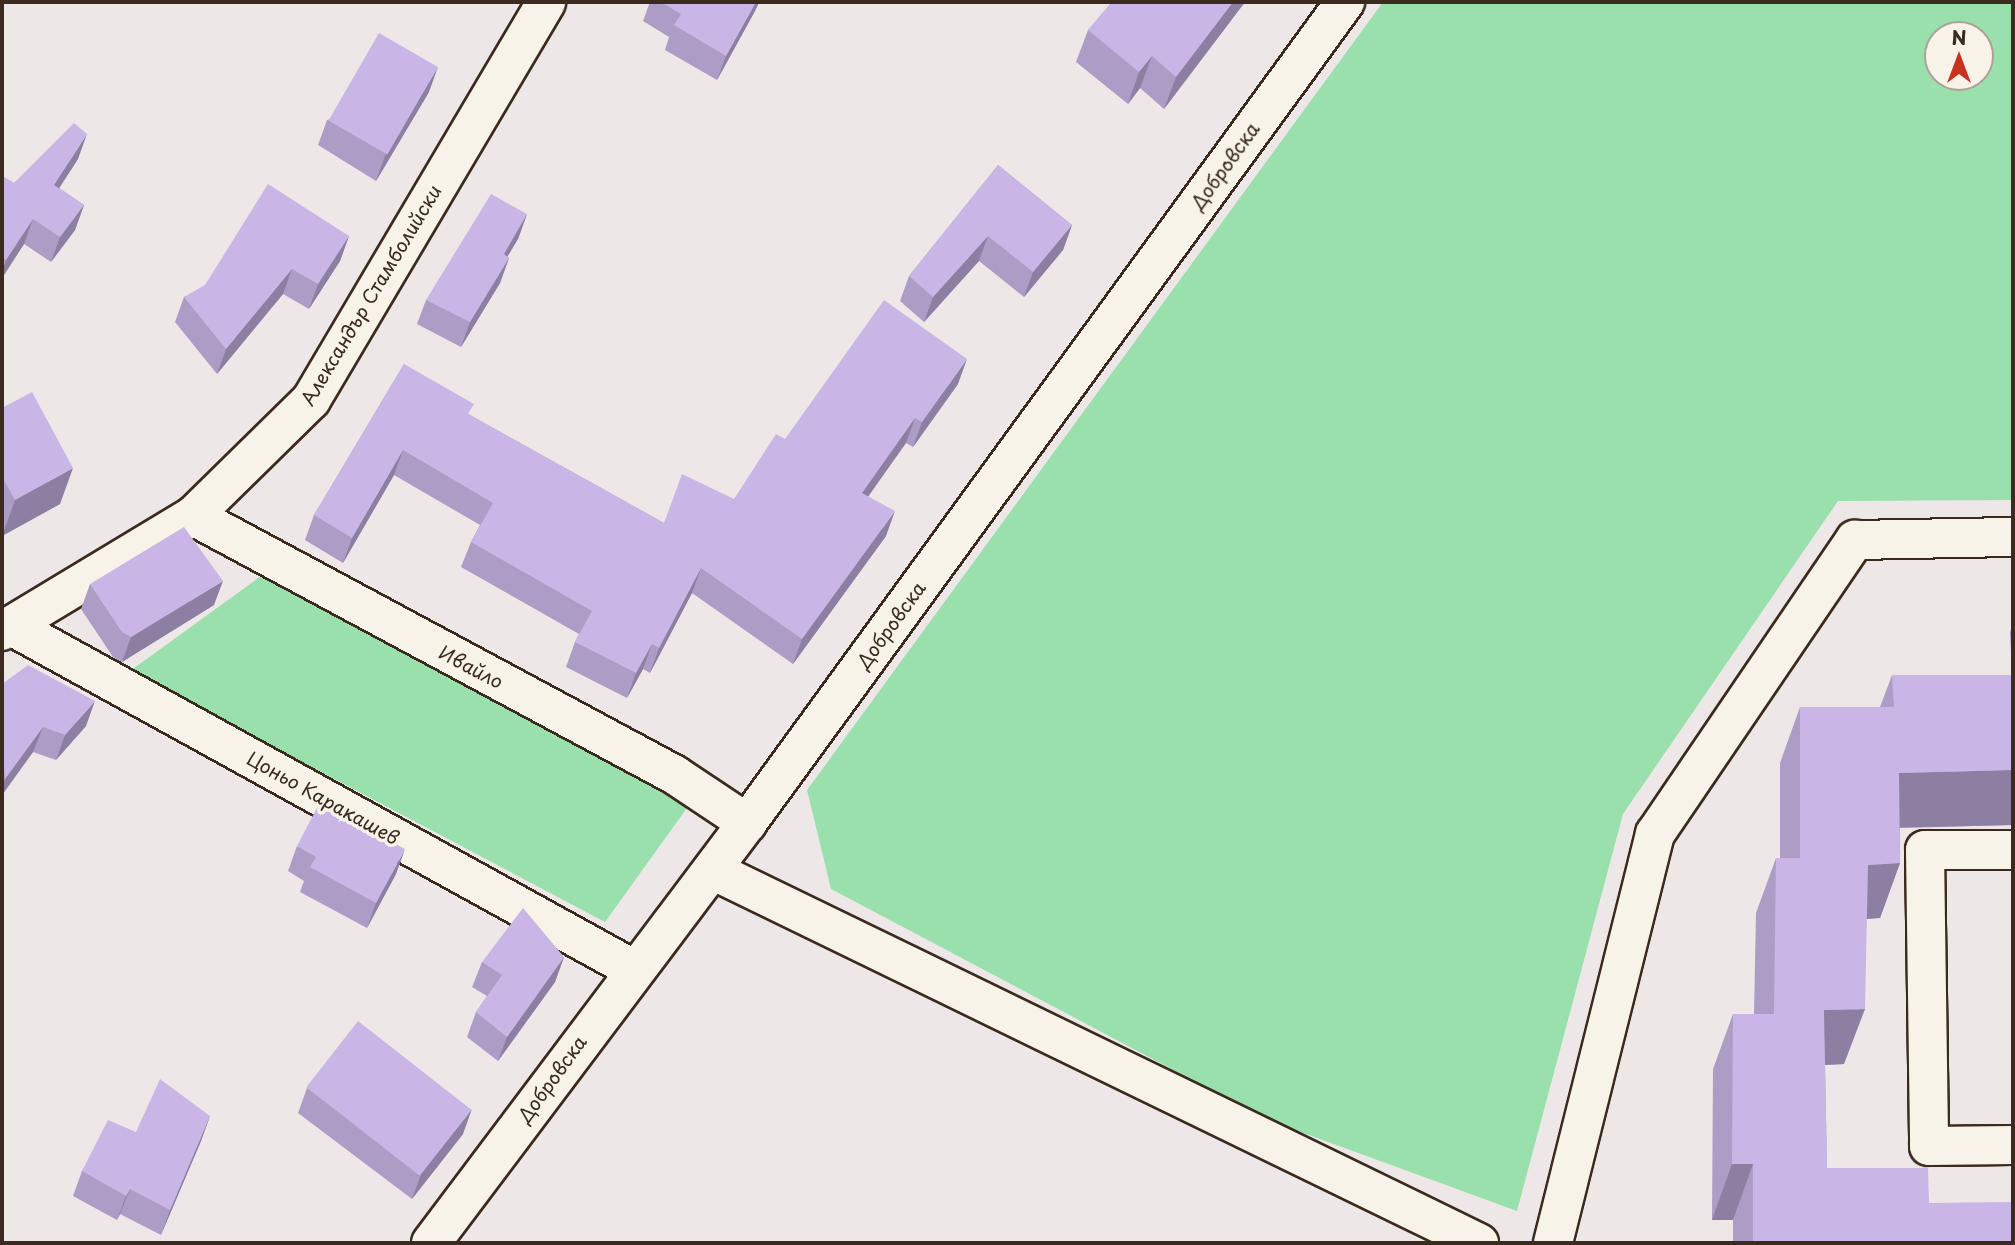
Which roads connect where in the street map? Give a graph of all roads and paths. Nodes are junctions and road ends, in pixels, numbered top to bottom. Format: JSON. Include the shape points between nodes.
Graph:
{"nodes":[{"id":1,"x":546,"y":2,"type":"edge"},
{"id":2,"x":1345,"y":2,"type":"edge"},
{"id":3,"x":193,"y":516,"type":"junction"},
{"id":4,"x":2013,"y":537,"type":"edge"},
{"id":5,"x":8,"y":629,"type":"edge"},
{"id":6,"x":747,"y":822,"type":"junction"},
{"id":7,"x":2013,"y":850,"type":"edge"},
{"id":8,"x":712,"y":870,"type":"junction"},
{"id":9,"x":634,"y":969,"type":"junction"},
{"id":10,"x":2013,"y":1145,"type":"edge"},
{"id":11,"x":432,"y":1243,"type":"edge"},
{"id":12,"x":1479,"y":1243,"type":"edge"},
{"id":13,"x":1553,"y":1243,"type":"edge"}],
"edges":[{"from":1,"to":3,"type":"street","name":"Александър Стамболийски","via":[[311,400]]},
{"from":2,"to":6,"type":"street","name":"Добровска"},
{"from":3,"to":5,"type":"street","name":"Александър Стамболийски"},
{"from":3,"to":6,"type":"street","name":"Ивайло","via":[[675,775]]},
{"from":4,"to":13,"type":"street","via":[[1855,540],[1655,834]]},
{"from":5,"to":9,"type":"street","name":"Цоньо Каракашев"},
{"from":6,"to":8,"type":"street","name":"Добровска"},
{"from":7,"to":10,"type":"street","via":[[1925,850],[1929,1146]]},
{"from":8,"to":9,"type":"street","name":"Добровска"},
{"from":8,"to":12,"type":"street"},
{"from":9,"to":11,"type":"street","name":"Добровска"}]}
